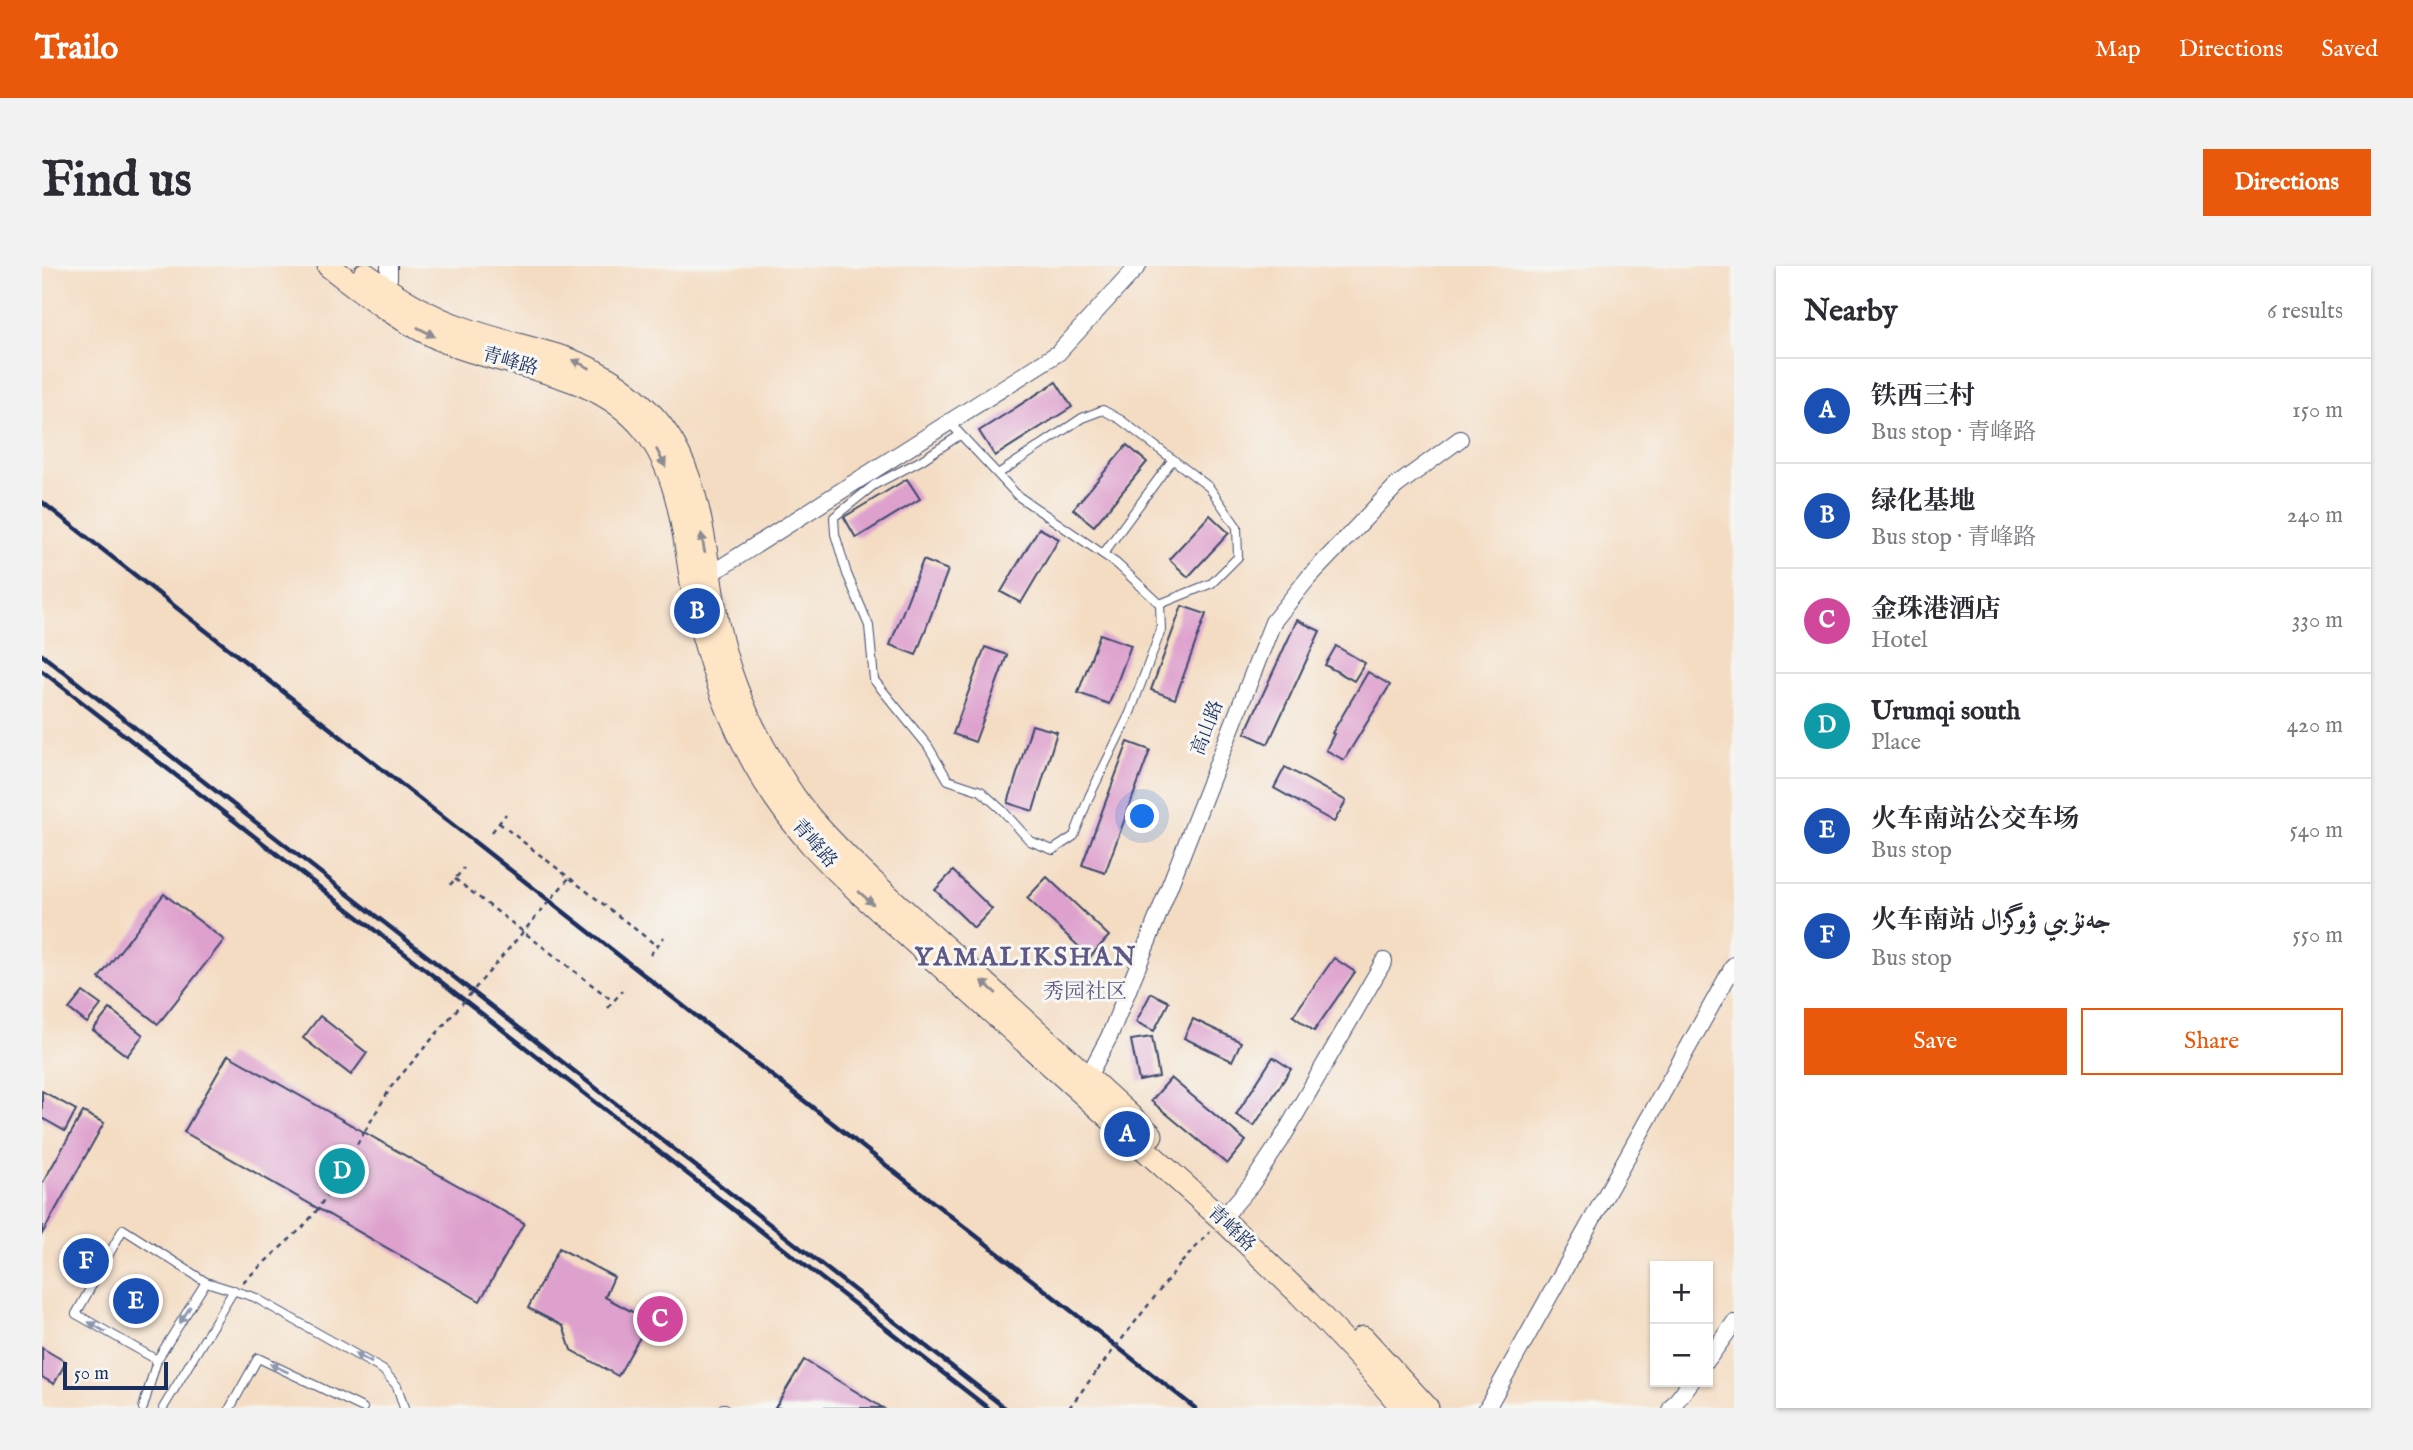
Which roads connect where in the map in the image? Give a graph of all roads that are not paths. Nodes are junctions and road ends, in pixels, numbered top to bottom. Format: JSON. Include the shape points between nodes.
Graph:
{"nodes":[{"id":1,"x":329,"y":266,"type":"edge"},
{"id":2,"x":354,"y":266,"type":"edge"},
{"id":3,"x":1138,"y":266,"type":"edge"},
{"id":4,"x":382,"y":284,"type":"edge"},
{"id":5,"x":954,"y":428,"type":"junction"},
{"id":6,"x":1460,"y":439,"type":"dead end"},
{"id":7,"x":1173,"y":459,"type":"junction"},
{"id":8,"x":998,"y":474,"type":"junction"},
{"id":9,"x":1103,"y":554,"type":"junction"},
{"id":10,"x":709,"y":575,"type":"junction"},
{"id":11,"x":1160,"y":604,"type":"junction"},
{"id":12,"x":1384,"y":961,"type":"dead end"},
{"id":13,"x":1734,"y":965,"type":"edge"},
{"id":14,"x":1084,"y":1084,"type":"junction"},
{"id":15,"x":1226,"y":1214,"type":"junction"},
{"id":16,"x":206,"y":1282,"type":"junction"},
{"id":17,"x":234,"y":1290,"type":"junction"},
{"id":18,"x":1734,"y":1323,"type":"edge"},
{"id":19,"x":1713,"y":1352,"type":"edge"},
{"id":20,"x":156,"y":1360,"type":"junction"},
{"id":21,"x":1687,"y":1387,"type":"edge"},
{"id":22,"x":357,"y":1407,"type":"edge"},
{"id":23,"x":143,"y":1408,"type":"edge"},
{"id":24,"x":163,"y":1408,"type":"edge"},
{"id":25,"x":230,"y":1408,"type":"edge"},
{"id":26,"x":404,"y":1408,"type":"edge"},
{"id":27,"x":1403,"y":1408,"type":"edge"},
{"id":28,"x":1427,"y":1408,"type":"edge"},
{"id":29,"x":1487,"y":1408,"type":"edge"},
{"id":30,"x":1671,"y":1408,"type":"edge"}],
"edges":[{"from":1,"to":4,"type":"main road","name":"青峰路"},
{"from":2,"to":4,"type":"main road","name":"青峰路"},
{"from":3,"to":5,"type":"street","via":[[1058,353]]},
{"from":10,"to":4,"type":"main road","name":"青峰路","one_way":true,"via":[[686,469],[661,425],[628,392],[569,359],[460,328]]},
{"from":4,"to":14,"type":"main road","name":"青峰路","one_way":true,"via":[[426,332],[581,383],[623,407],[644,429],[671,477],[712,671],[729,714],[772,793],[812,844],[861,894]]},
{"from":5,"to":8,"type":"lane"},
{"from":5,"to":10,"type":"street"},
{"from":5,"to":11,"type":"lane","via":[[920,461],[874,485],[834,517],[847,574],[869,626],[874,680],[928,746],[948,780],[981,791],[1030,841],[1053,850],[1074,836],[1130,713],[1161,630]]},
{"from":6,"to":14,"type":"street","name":"高山路","via":[[1396,486],[1273,622],[1109,1037]]},
{"from":7,"to":8,"type":"lane","via":[[1103,410],[1082,418]]},
{"from":7,"to":9,"type":"lane"},
{"from":7,"to":11,"type":"lane","via":[[1209,487],[1237,527],[1238,557],[1212,583]]},
{"from":8,"to":9,"type":"lane","via":[[1018,496]]},
{"from":9,"to":11,"type":"lane"},
{"from":14,"to":10,"type":"main road","name":"青峰路","one_way":true,"via":[[810,817],[763,746],[741,701],[718,629]]},
{"from":12,"to":15,"type":"street","via":[[1281,1140]]},
{"from":13,"to":29,"type":"street"},
{"from":14,"to":15,"type":"main road","name":"青峰路"},
{"from":15,"to":27,"type":"main road","name":"青峰路"},
{"from":15,"to":28,"type":"main road","name":"青峰路","via":[[1320,1294]]},
{"from":16,"to":17,"type":"lane"},
{"from":16,"to":20,"type":"lane","one_way":true},
{"from":20,"to":16,"type":"lane","one_way":true,"via":[[76,1314],[123,1229]]},
{"from":17,"to":24,"type":"lane"},
{"from":26,"to":17,"type":"lane","one_way":true,"via":[[397,1386],[383,1370]]},
{"from":18,"to":19,"type":"street"},
{"from":20,"to":23,"type":"lane"},
{"from":21,"to":30,"type":"street"},
{"from":22,"to":25,"type":"lane","one_way":true,"via":[[258,1358]]}]}
